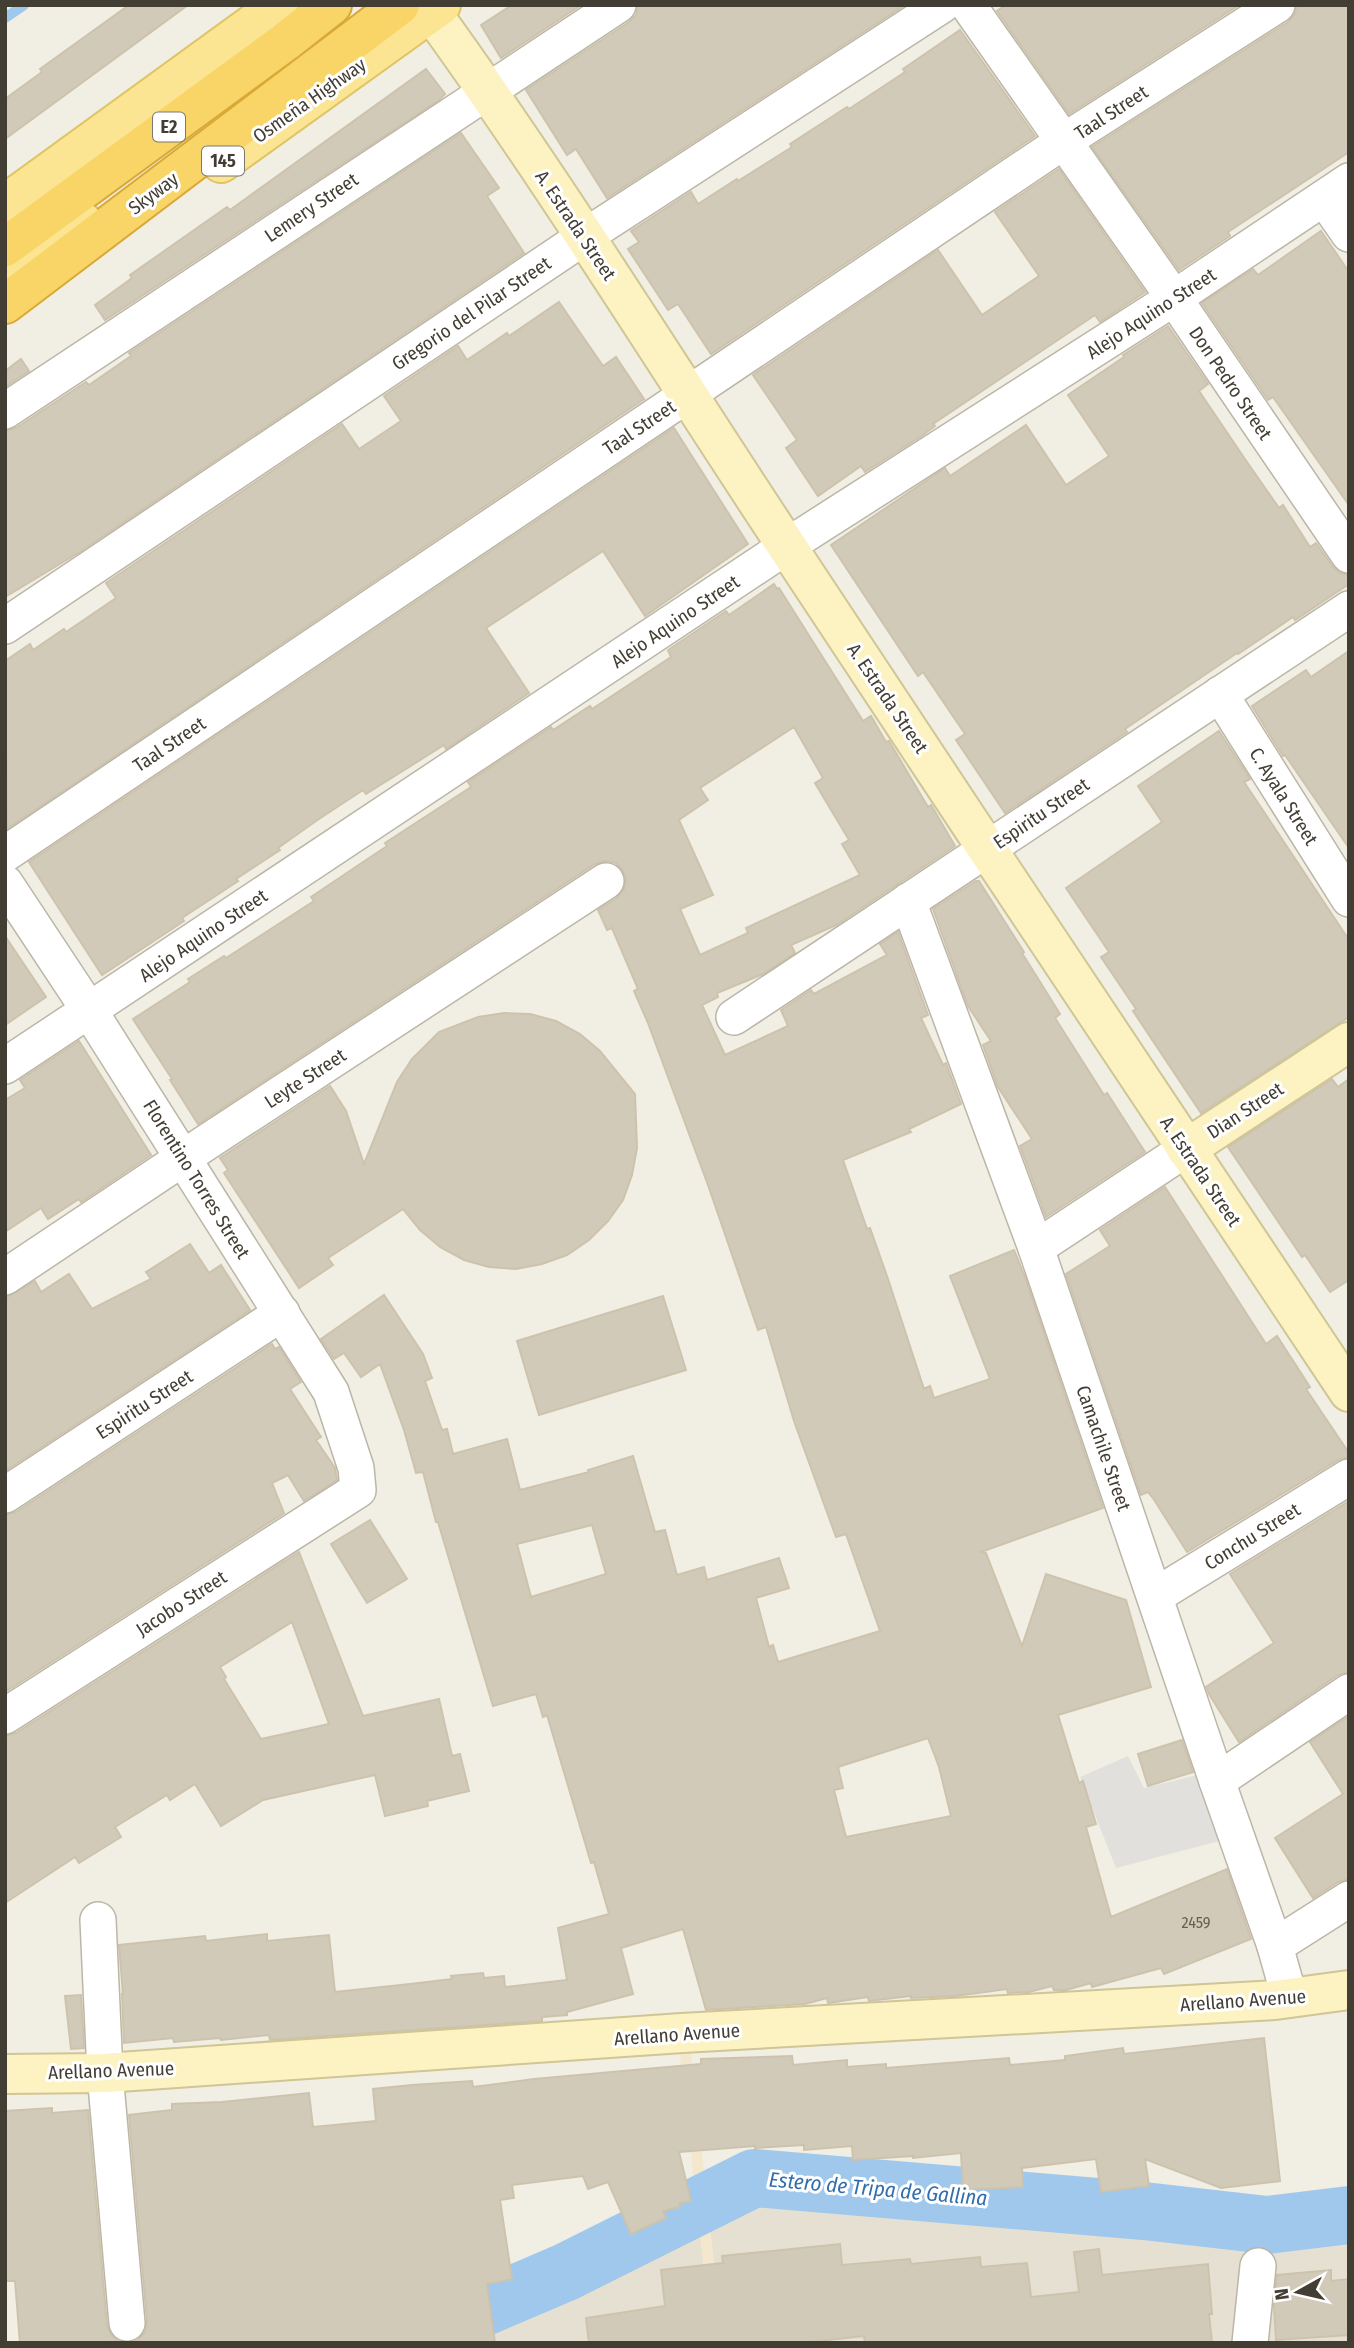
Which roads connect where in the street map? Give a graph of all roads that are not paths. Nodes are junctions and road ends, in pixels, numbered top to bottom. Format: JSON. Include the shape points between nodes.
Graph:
{"nodes":[{"id":1,"x":279,"y":5,"type":"edge"},
{"id":2,"x":317,"y":5,"type":"edge"},
{"id":3,"x":332,"y":5,"type":"edge"},
{"id":4,"x":387,"y":5,"type":"edge"},
{"id":5,"x":618,"y":5,"type":"edge"},
{"id":6,"x":942,"y":5,"type":"edge"},
{"id":7,"x":968,"y":5,"type":"edge"},
{"id":8,"x":1277,"y":5,"type":"edge"},
{"id":9,"x":425,"y":7,"type":"edge"},
{"id":10,"x":285,"y":42,"type":"junction"},
{"id":11,"x":486,"y":90,"type":"junction"},
{"id":12,"x":1064,"y":141,"type":"junction"},
{"id":13,"x":1336,"y":190,"type":"edge"},
{"id":14,"x":5,"y":204,"type":"edge"},
{"id":15,"x":1349,"y":233,"type":"edge"},
{"id":16,"x":584,"y":237,"type":"junction"},
{"id":17,"x":5,"y":247,"type":"edge"},
{"id":18,"x":5,"y":278,"type":"edge"},
{"id":19,"x":1174,"y":298,"type":"junction"},
{"id":20,"x":5,"y":304,"type":"edge"},
{"id":21,"x":5,"y":316,"type":"edge"},
{"id":22,"x":688,"y":395,"type":"junction"},
{"id":23,"x":5,"y":411,"type":"edge"},
{"id":24,"x":787,"y":546,"type":"junction"},
{"id":25,"x":1349,"y":555,"type":"edge"},
{"id":26,"x":1349,"y":608,"type":"edge"},
{"id":27,"x":5,"y":626,"type":"edge"},
{"id":28,"x":1220,"y":694,"type":"junction"},
{"id":29,"x":988,"y":848,"type":"junction"},
{"id":30,"x":5,"y":854,"type":"edge"},
{"id":31,"x":606,"y":881,"type":"dead end"},
{"id":32,"x":5,"y":883,"type":"edge"},
{"id":33,"x":1349,"y":899,"type":"edge"},
{"id":34,"x":908,"y":901,"type":"junction"},
{"id":35,"x":89,"y":1010,"type":"junction"},
{"id":36,"x":734,"y":1017,"type":"dead end"},
{"id":37,"x":1349,"y":1042,"type":"edge"},
{"id":38,"x":5,"y":1066,"type":"edge"},
{"id":39,"x":1186,"y":1149,"type":"junction"},
{"id":40,"x":183,"y":1157,"type":"junction"},
{"id":41,"x":1036,"y":1248,"type":"junction"},
{"id":42,"x":5,"y":1277,"type":"edge"},
{"id":43,"x":282,"y":1313,"type":"junction"},
{"id":44,"x":1349,"y":1392,"type":"edge"},
{"id":45,"x":1349,"y":1477,"type":"edge"},
{"id":46,"x":358,"y":1490,"type":"joint"},
{"id":47,"x":5,"y":1495,"type":"edge"},
{"id":48,"x":1155,"y":1596,"type":"junction"},
{"id":49,"x":1349,"y":1692,"type":"edge"},
{"id":50,"x":5,"y":1716,"type":"edge"},
{"id":51,"x":1217,"y":1781,"type":"junction"},
{"id":52,"x":1349,"y":1899,"type":"edge"},
{"id":53,"x":98,"y":1920,"type":"dead end"},
{"id":54,"x":1275,"y":1946,"type":"junction"},
{"id":55,"x":1349,"y":1990,"type":"edge"},
{"id":56,"x":1290,"y":1999,"type":"junction"},
{"id":57,"x":105,"y":2073,"type":"junction"},
{"id":58,"x":5,"y":2074,"type":"edge"},
{"id":59,"x":1258,"y":2266,"type":"dead end"},
{"id":60,"x":127,"y":2323,"type":"dead end"},
{"id":61,"x":1250,"y":2343,"type":"edge"}],
"edges":[{"from":1,"to":14,"type":"main road"},
{"from":2,"to":10,"type":"highway"},
{"from":3,"to":10,"type":"highway","number":"E2"},
{"from":4,"to":18,"type":"main road","name":"Osmeña Highway"},
{"from":5,"to":11,"type":"street","name":"Lemery Street"},
{"from":6,"to":16,"type":"street","name":"Gregorio del Pilar Street"},
{"from":7,"to":12,"type":"street","name":"Don Pedro Street"},
{"from":8,"to":12,"type":"street","name":"Taal Street"},
{"from":9,"to":11,"type":"street","name":"A. Estrada Street"},
{"from":9,"to":20,"type":"highway","name":"Skyway","number":"E2"},
{"from":9,"to":21,"type":"main road","name":"Osmeña Highway","number":"145"},
{"from":10,"to":17,"type":"highway","number":"E2"},
{"from":11,"to":16,"type":"street","name":"A. Estrada Street"},
{"from":11,"to":23,"type":"street","name":"Lemery Street"},
{"from":12,"to":19,"type":"street","name":"Don Pedro Street"},
{"from":12,"to":22,"type":"street","name":"Taal Street"},
{"from":13,"to":15,"type":"street"},
{"from":13,"to":19,"type":"street","name":"Alejo Aquino Street"},
{"from":16,"to":22,"type":"street","name":"A. Estrada Street"},
{"from":16,"to":27,"type":"street","name":"Gregorio del Pilar Street"},
{"from":19,"to":24,"type":"street","name":"Alejo Aquino Street"},
{"from":19,"to":25,"type":"street","name":"Don Pedro Street"},
{"from":22,"to":24,"type":"street","name":"A. Estrada Street"},
{"from":22,"to":30,"type":"street","name":"Taal Street"},
{"from":24,"to":29,"type":"street","name":"A. Estrada Street"},
{"from":24,"to":35,"type":"street","name":"Alejo Aquino Street"},
{"from":26,"to":28,"type":"street","name":"Espiritu Street"},
{"from":28,"to":29,"type":"street","name":"Espiritu Street"},
{"from":28,"to":33,"type":"street","name":"C. Ayala Street"},
{"from":29,"to":34,"type":"street","name":"Espiritu Street"},
{"from":29,"to":39,"type":"street","name":"A. Estrada Street"},
{"from":31,"to":40,"type":"street","name":"Leyte Street"},
{"from":32,"to":35,"type":"street","name":"Florentino Torres Street"},
{"from":34,"to":36,"type":"street","name":"Espiritu Street"},
{"from":34,"to":41,"type":"street","name":"Camachile Street"},
{"from":35,"to":38,"type":"street","name":"Alejo Aquino Street"},
{"from":35,"to":40,"type":"street","name":"Florentino Torres Street"},
{"from":37,"to":39,"type":"street","name":"Dian Street"},
{"from":39,"to":41,"type":"street","name":"Dian Street"},
{"from":39,"to":44,"type":"street","name":"A. Estrada Street"},
{"from":40,"to":42,"type":"street","name":"Leyte Street"},
{"from":40,"to":43,"type":"street","name":"Florentino Torres Street"},
{"from":41,"to":48,"type":"street","name":"Camachile Street"},
{"from":43,"to":46,"type":"street","name":"Florentino Torres Street","via":[[331,1392],[356,1468]]},
{"from":43,"to":47,"type":"street","name":"Espiritu Street"},
{"from":45,"to":48,"type":"street","name":"Conchu Street"},
{"from":46,"to":50,"type":"street","name":"Jacobo Street"},
{"from":48,"to":51,"type":"street","name":"Camachile Street"},
{"from":49,"to":51,"type":"street"},
{"from":51,"to":54,"type":"street","name":"Camachile Street"},
{"from":52,"to":54,"type":"street"},
{"from":53,"to":57,"type":"street"},
{"from":54,"to":56,"type":"street","name":"Camachile Street"},
{"from":55,"to":56,"type":"street","name":"Arellano Avenue"},
{"from":56,"to":57,"type":"street","name":"Arellano Avenue","via":[[682,2033]]},
{"from":57,"to":58,"type":"street","name":"Arellano Avenue"},
{"from":57,"to":60,"type":"street"},
{"from":59,"to":61,"type":"street"}]}
